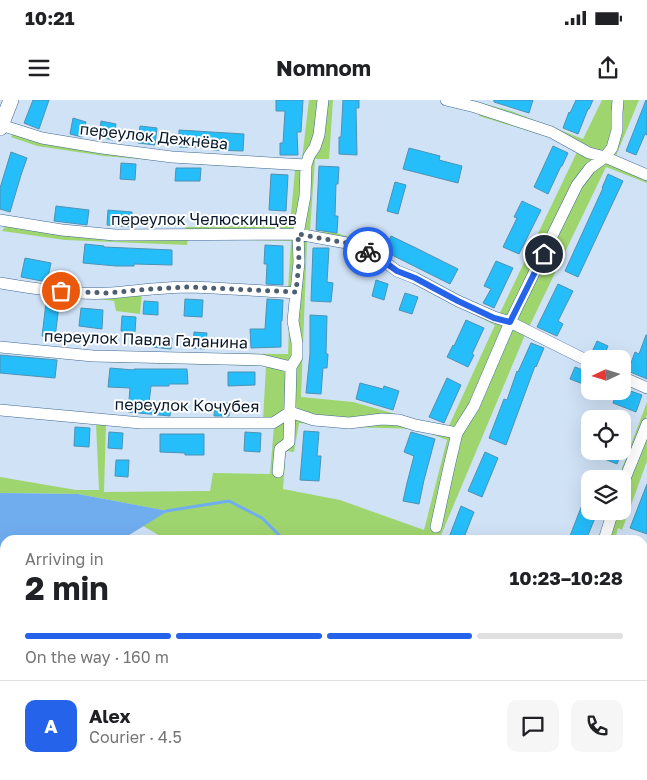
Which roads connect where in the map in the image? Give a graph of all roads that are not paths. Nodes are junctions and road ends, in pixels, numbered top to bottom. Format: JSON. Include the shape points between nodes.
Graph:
{"nodes":[{"id":1,"x":11,"y":100,"type":"edge"},
{"id":2,"x":323,"y":100,"type":"edge"},
{"id":3,"x":446,"y":100,"type":"edge"},
{"id":4,"x":618,"y":100,"type":"edge"},
{"id":5,"x":1,"y":126,"type":"edge"},
{"id":6,"x":606,"y":157,"type":"junction"},
{"id":7,"x":306,"y":165,"type":"junction"},
{"id":8,"x":647,"y":176,"type":"edge"},
{"id":9,"x":0,"y":220,"type":"edge"},
{"id":10,"x":298,"y":234,"type":"junction"},
{"id":11,"x":0,"y":283,"type":"edge"},
{"id":12,"x":296,"y":292,"type":"junction"},
{"id":13,"x":510,"y":322,"type":"junction"},
{"id":14,"x":0,"y":347,"type":"edge"},
{"id":15,"x":581,"y":358,"type":"edge"},
{"id":16,"x":291,"y":367,"type":"junction"},
{"id":17,"x":631,"y":381,"type":"edge"},
{"id":18,"x":647,"y":388,"type":"edge"},
{"id":19,"x":0,"y":410,"type":"edge"},
{"id":20,"x":290,"y":412,"type":"junction"},
{"id":21,"x":647,"y":424,"type":"edge"},
{"id":22,"x":457,"y":433,"type":"junction"},
{"id":23,"x":628,"y":470,"type":"edge"},
{"id":24,"x":278,"y":472,"type":"dead end"},
{"id":25,"x":610,"y":520,"type":"edge"},
{"id":26,"x":436,"y":527,"type":"dead end"},
{"id":27,"x":606,"y":535,"type":"edge"}],
"edges":[{"from":1,"to":5,"type":"main road"},
{"from":2,"to":7,"type":"street","via":[[319,135]]},
{"from":3,"to":6,"type":"street","via":[[551,132],[589,153]]},
{"from":4,"to":6,"type":"street","via":[[617,130]]},
{"from":5,"to":7,"type":"street","name":"переулок Дежнёва","via":[[42,138],[172,157]]},
{"from":6,"to":8,"type":"street"},
{"from":6,"to":13,"type":"street","via":[[590,168],[577,185]]},
{"from":7,"to":10,"type":"street","via":[[305,196]]},
{"from":9,"to":10,"type":"street","name":"переулок Челюскинцев","via":[[115,235]]},
{"from":10,"to":12,"type":"street"},
{"from":10,"to":13,"type":"street","name":"переулок Челюскинцев","via":[[352,244],[397,271],[494,318]]},
{"from":11,"to":12,"type":"street","via":[[108,293],[189,287]]},
{"from":12,"to":16,"type":"street","via":[[293,321],[297,357]]},
{"from":13,"to":15,"type":"street","name":"переулок Челюскинцев"},
{"from":13,"to":22,"type":"street","via":[[474,406]]},
{"from":14,"to":16,"type":"street","name":"переулок Павла Галанина","via":[[93,356],[262,360]]},
{"from":16,"to":20,"type":"street"},
{"from":17,"to":18,"type":"street"},
{"from":19,"to":20,"type":"street","name":"переулок Кочубея","via":[[141,423],[273,422]]},
{"from":20,"to":22,"type":"street","via":[[314,420],[349,423],[399,420]]},
{"from":20,"to":24,"type":"street","via":[[289,442],[280,450]]},
{"from":21,"to":23,"type":"street"},
{"from":22,"to":26,"type":"street"},
{"from":25,"to":27,"type":"street"}]}
